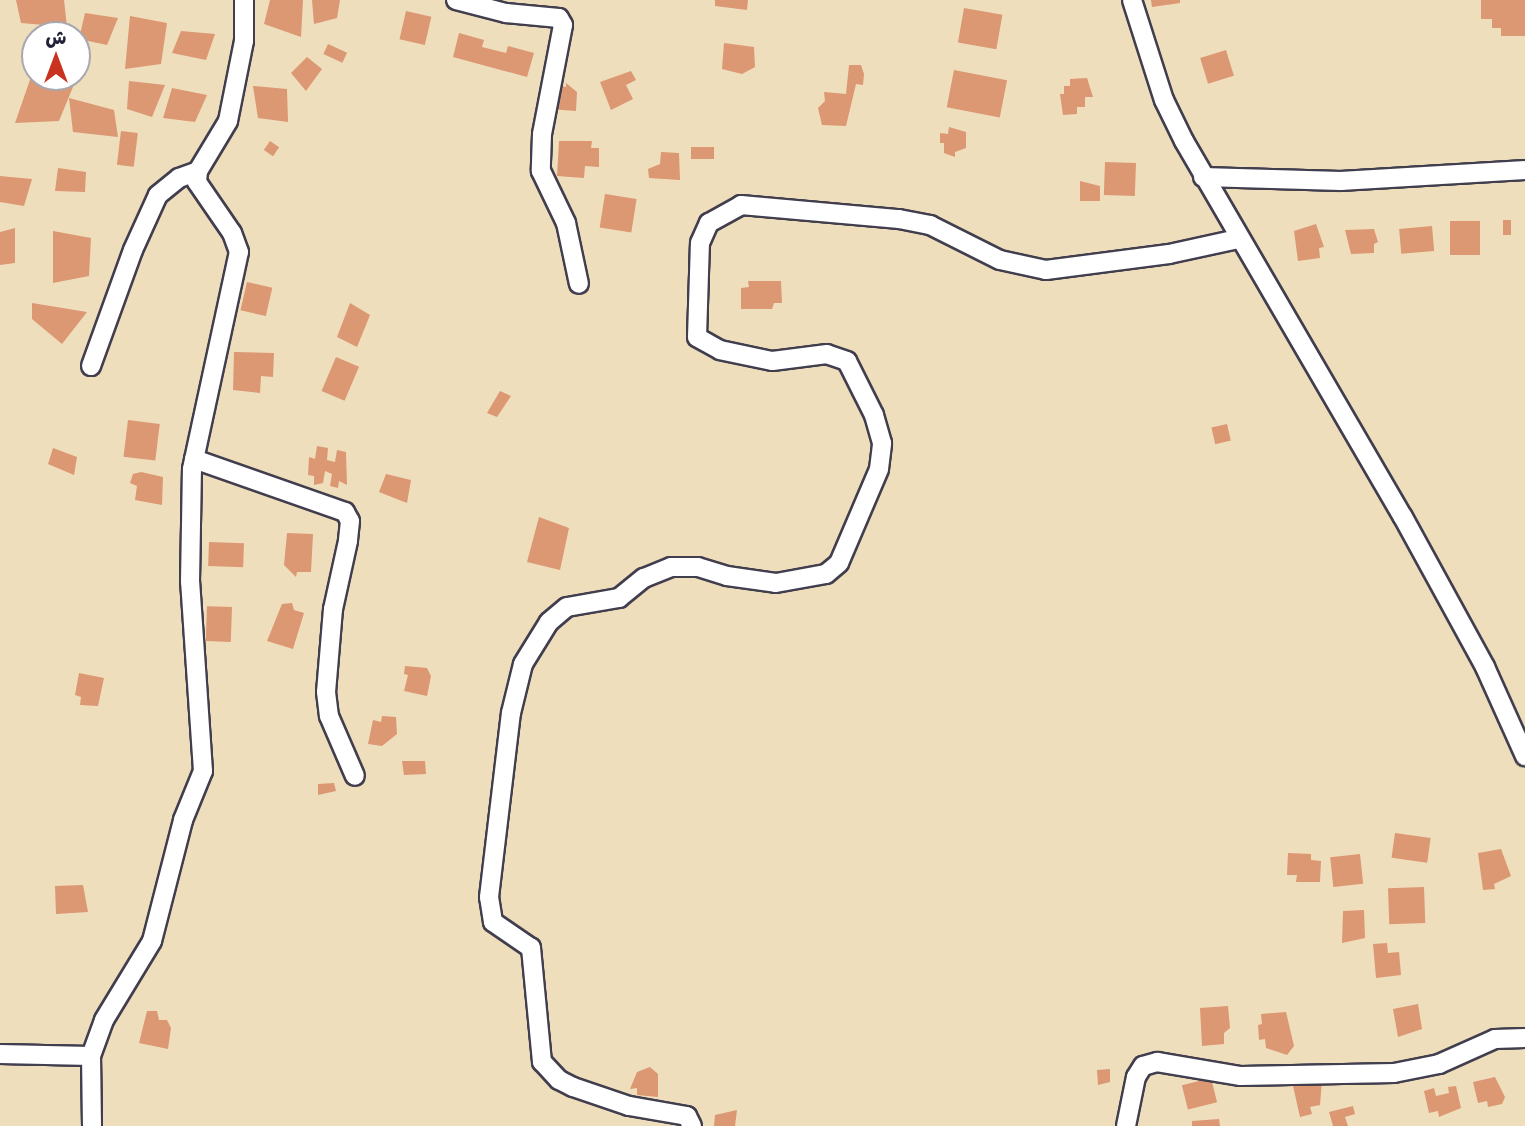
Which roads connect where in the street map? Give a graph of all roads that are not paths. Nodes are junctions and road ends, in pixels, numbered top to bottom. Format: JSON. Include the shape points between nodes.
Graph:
{"nodes":[{"id":1,"x":244,"y":0,"type":"edge"},
{"id":2,"x":456,"y":0,"type":"edge"},
{"id":3,"x":1132,"y":0,"type":"edge"},
{"id":4,"x":1525,"y":170,"type":"edge"},
{"id":5,"x":198,"y":171,"type":"junction"},
{"id":6,"x":1203,"y":177,"type":"junction"},
{"id":7,"x":1238,"y":239,"type":"junction"},
{"id":8,"x":579,"y":284,"type":"dead end"},
{"id":9,"x":91,"y":366,"type":"dead end"},
{"id":10,"x":194,"y":458,"type":"junction"},
{"id":11,"x":1525,"y":756,"type":"edge"},
{"id":12,"x":355,"y":776,"type":"dead end"},
{"id":13,"x":1525,"y":1038,"type":"edge"},
{"id":14,"x":0,"y":1054,"type":"edge"},
{"id":15,"x":90,"y":1056,"type":"junction"},
{"id":16,"x":92,"y":1126,"type":"edge"},
{"id":17,"x":692,"y":1126,"type":"edge"},
{"id":18,"x":1126,"y":1126,"type":"edge"}],
"edges":[{"from":1,"to":5,"type":"street","via":[[244,41],[228,121]]},
{"from":2,"to":8,"type":"street","via":[[506,13],[559,18],[563,25],[542,134],[541,171],[566,223]]},
{"from":3,"to":6,"type":"street","via":[[1164,100]]},
{"from":4,"to":6,"type":"street","via":[[1341,181]]},
{"from":5,"to":9,"type":"street","via":[[179,178],[158,195]]},
{"from":5,"to":10,"type":"street","via":[[197,182],[232,233],[239,252]]},
{"from":6,"to":7,"type":"street"},
{"from":7,"to":11,"type":"street","via":[[1403,517],[1485,667]]},
{"from":7,"to":17,"type":"street","via":[[1169,254],[1046,270],[1000,260],[930,225],[899,219],[741,205],[709,223],[700,243],[697,337],[720,350],[772,361],[827,354],[847,361],[874,415],[882,443],[879,469],[839,563],[826,574],[776,583],[698,567],[671,567],[644,578],[619,598],[567,607],[549,622],[523,664],[512,713],[488,897],[493,922],[531,948],[542,1062],[573,1087],[642,1110],[687,1115]]},
{"from":10,"to":12,"type":"street","via":[[345,512],[348,541],[333,609],[326,692],[328,716]]},
{"from":10,"to":15,"type":"street","via":[[190,582],[203,771],[183,820],[152,941],[104,1020]]},
{"from":13,"to":18,"type":"street","via":[[1495,1039],[1439,1064],[1394,1073],[1241,1076],[1157,1062],[1143,1066],[1136,1077]]},
{"from":14,"to":15,"type":"street","via":[[29,1051]]},
{"from":15,"to":16,"type":"street"}]}
